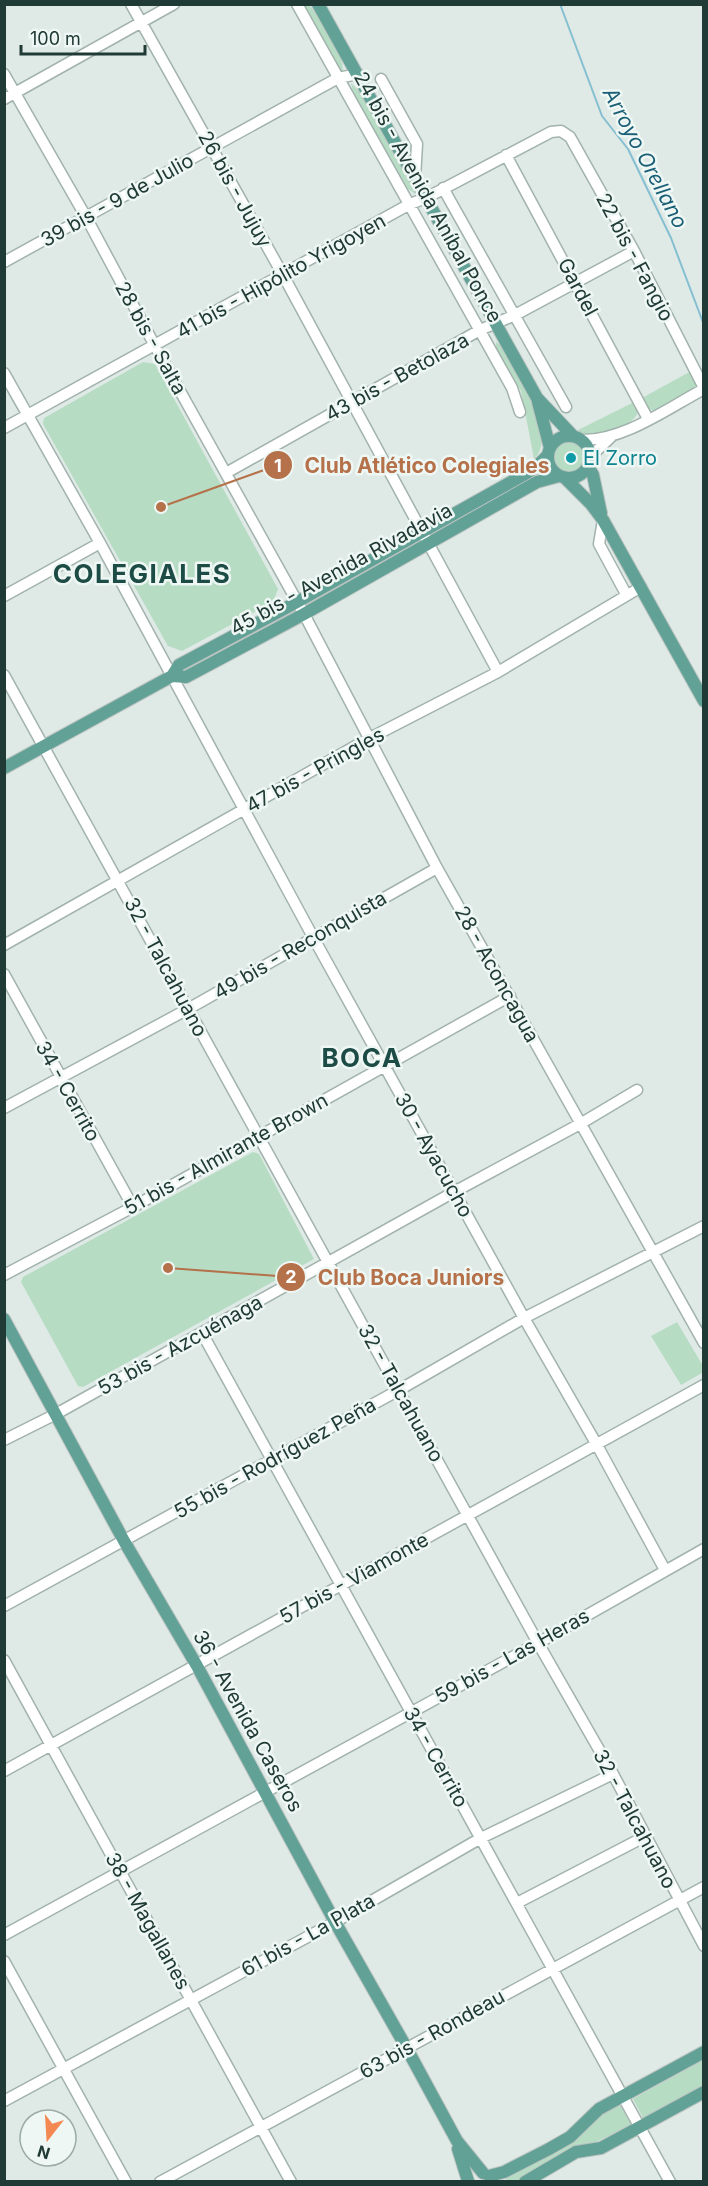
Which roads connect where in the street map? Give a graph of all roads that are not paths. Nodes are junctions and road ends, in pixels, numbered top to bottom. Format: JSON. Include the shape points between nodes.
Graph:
{"nodes":[{"id":1,"x":132,"y":4,"type":"edge"},
{"id":2,"x":174,"y":4,"type":"edge"},
{"id":3,"x":297,"y":4,"type":"edge"},
{"id":4,"x":318,"y":4,"type":"edge"},
{"id":5,"x":141,"y":22,"type":"junction"},
{"id":6,"x":4,"y":74,"type":"edge"},
{"id":7,"x":358,"y":74,"type":"junction"},
{"id":8,"x":338,"y":78,"type":"junction"},
{"id":9,"x":381,"y":79,"type":"dead end"},
{"id":10,"x":15,"y":93,"type":"junction"},
{"id":11,"x":4,"y":99,"type":"edge"},
{"id":12,"x":561,"y":131,"type":"joint"},
{"id":13,"x":213,"y":147,"type":"junction"},
{"id":14,"x":506,"y":155,"type":"junction"},
{"id":15,"x":415,"y":178,"type":"junction"},
{"id":16,"x":443,"y":188,"type":"junction"},
{"id":17,"x":426,"y":198,"type":"junction"},
{"id":18,"x":410,"y":204,"type":"junction"},
{"id":19,"x":86,"y":217,"type":"junction"},
{"id":20,"x":634,"y":251,"type":"junction"},
{"id":21,"x":4,"y":261,"type":"edge"},
{"id":22,"x":283,"y":275,"type":"junction"},
{"id":23,"x":576,"y":283,"type":"junction"},
{"id":24,"x":515,"y":315,"type":"junction"},
{"id":25,"x":495,"y":323,"type":"junction"},
{"id":26,"x":480,"y":330,"type":"junction"},
{"id":27,"x":155,"y":346,"type":"junction"},
{"id":28,"x":4,"y":373,"type":"edge"},
{"id":29,"x":704,"y":388,"type":"edge"},
{"id":30,"x":537,"y":398,"type":"junction"},
{"id":31,"x":353,"y":403,"type":"junction"},
{"id":32,"x":566,"y":407,"type":"dead end"},
{"id":33,"x":520,"y":412,"type":"dead end"},
{"id":34,"x":28,"y":415,"type":"junction"},
{"id":35,"x":648,"y":419,"type":"junction"},
{"id":36,"x":4,"y":428,"type":"edge"},
{"id":37,"x":611,"y":436,"type":"junction"},
{"id":38,"x":576,"y":438,"type":"junction"},
{"id":39,"x":549,"y":451,"type":"junction"},
{"id":40,"x":589,"y":461,"type":"junction"},
{"id":41,"x":226,"y":473,"type":"junction"},
{"id":42,"x":562,"y":477,"type":"junction"},
{"id":43,"x":603,"y":520,"type":"junction"},
{"id":44,"x":426,"y":537,"type":"junction"},
{"id":45,"x":100,"y":543,"type":"junction"},
{"id":46,"x":641,"y":587,"type":"junction"},
{"id":47,"x":626,"y":594,"type":"junction"},
{"id":48,"x":4,"y":596,"type":"edge"},
{"id":49,"x":297,"y":602,"type":"junction"},
{"id":50,"x":304,"y":614,"type":"junction"},
{"id":51,"x":498,"y":672,"type":"junction"},
{"id":52,"x":4,"y":675,"type":"edge"},
{"id":53,"x":172,"y":676,"type":"junction"},
{"id":54,"x":704,"y":701,"type":"edge"},
{"id":55,"x":368,"y":739,"type":"junction"},
{"id":56,"x":44,"y":747,"type":"junction"},
{"id":57,"x":4,"y":768,"type":"edge"},
{"id":58,"x":244,"y":810,"type":"junction"},
{"id":59,"x":437,"y":868,"type":"junction"},
{"id":60,"x":118,"y":880,"type":"junction"},
{"id":61,"x":313,"y":937,"type":"junction"},
{"id":62,"x":4,"y":945,"type":"edge"},
{"id":63,"x":4,"y":974,"type":"edge"},
{"id":64,"x":510,"y":996,"type":"junction"},
{"id":65,"x":188,"y":1009,"type":"junction"},
{"id":66,"x":385,"y":1066,"type":"junction"},
{"id":67,"x":61,"y":1078,"type":"junction"},
{"id":68,"x":637,"y":1090,"type":"dead end"},
{"id":69,"x":4,"y":1108,"type":"edge"},
{"id":70,"x":580,"y":1124,"type":"junction"},
{"id":71,"x":259,"y":1136,"type":"junction"},
{"id":72,"x":454,"y":1192,"type":"junction"},
{"id":73,"x":133,"y":1207,"type":"junction"},
{"id":74,"x":704,"y":1226,"type":"edge"},
{"id":75,"x":653,"y":1252,"type":"junction"},
{"id":76,"x":328,"y":1263,"type":"junction"},
{"id":77,"x":4,"y":1275,"type":"edge"},
{"id":78,"x":524,"y":1318,"type":"junction"},
{"id":79,"x":4,"y":1319,"type":"edge"},
{"id":80,"x":202,"y":1333,"type":"junction"},
{"id":81,"x":704,"y":1343,"type":"edge"},
{"id":82,"x":704,"y":1385,"type":"edge"},
{"id":83,"x":399,"y":1390,"type":"junction"},
{"id":84,"x":56,"y":1414,"type":"junction"},
{"id":85,"x":4,"y":1440,"type":"edge"},
{"id":86,"x":597,"y":1445,"type":"junction"},
{"id":87,"x":272,"y":1458,"type":"junction"},
{"id":88,"x":469,"y":1514,"type":"junction"},
{"id":89,"x":124,"y":1541,"type":"junction"},
{"id":90,"x":704,"y":1549,"type":"edge"},
{"id":91,"x":665,"y":1570,"type":"junction"},
{"id":92,"x":341,"y":1584,"type":"junction"},
{"id":93,"x":4,"y":1606,"type":"edge"},
{"id":94,"x":538,"y":1643,"type":"junction"},
{"id":95,"x":4,"y":1660,"type":"edge"},
{"id":96,"x":197,"y":1666,"type":"junction"},
{"id":97,"x":411,"y":1712,"type":"junction"},
{"id":98,"x":51,"y":1746,"type":"junction"},
{"id":99,"x":4,"y":1771,"type":"edge"},
{"id":100,"x":613,"y":1774,"type":"junction"},
{"id":101,"x":266,"y":1792,"type":"junction"},
{"id":102,"x":646,"y":1836,"type":"junction"},
{"id":103,"x":481,"y":1838,"type":"junction"},
{"id":104,"x":122,"y":1872,"type":"junction"},
{"id":105,"x":704,"y":1887,"type":"edge"},
{"id":106,"x":677,"y":1899,"type":"junction"},
{"id":107,"x":517,"y":1903,"type":"junction"},
{"id":108,"x":335,"y":1922,"type":"junction"},
{"id":109,"x":4,"y":1935,"type":"edge"},
{"id":110,"x":704,"y":1946,"type":"edge"},
{"id":111,"x":4,"y":1961,"type":"edge"},
{"id":112,"x":552,"y":1968,"type":"junction"},
{"id":113,"x":191,"y":1999,"type":"junction"},
{"id":114,"x":406,"y":2048,"type":"junction"},
{"id":115,"x":704,"y":2052,"type":"edge"},
{"id":116,"x":63,"y":2068,"type":"junction"},
{"id":117,"x":704,"y":2092,"type":"edge"},
{"id":118,"x":622,"y":2096,"type":"junction"},
{"id":119,"x":4,"y":2102,"type":"edge"},
{"id":120,"x":640,"y":2127,"type":"junction"},
{"id":121,"x":262,"y":2128,"type":"junction"},
{"id":122,"x":457,"y":2141,"type":"junction"},
{"id":123,"x":489,"y":2177,"type":"edge"},
{"id":124,"x":126,"y":2181,"type":"edge"},
{"id":125,"x":160,"y":2181,"type":"edge"},
{"id":126,"x":291,"y":2181,"type":"edge"},
{"id":127,"x":468,"y":2181,"type":"edge"},
{"id":128,"x":525,"y":2181,"type":"edge"},
{"id":129,"x":670,"y":2181,"type":"edge"}],
"edges":[{"from":1,"to":5,"type":"street","name":"26 bis - Jujuy"},
{"from":2,"to":5,"type":"street"},
{"from":3,"to":8,"type":"street","name":"24 bis - Avenida Aníbal Ponce"},
{"from":4,"to":7,"type":"main road","name":"24 bis - Avenida Aníbal Ponce"},
{"from":5,"to":10,"type":"street"},
{"from":5,"to":13,"type":"street","name":"26 bis - Jujuy"},
{"from":6,"to":10,"type":"street","name":"28 bis - Salta"},
{"from":7,"to":8,"type":"street","name":"39 bis - 9 de Julio"},
{"from":7,"to":15,"type":"main road","name":"24 bis - Avenida Aníbal Ponce"},
{"from":8,"to":13,"type":"street","name":"39 bis - 9 de Julio"},
{"from":8,"to":18,"type":"street","name":"24 bis - Avenida Aníbal Ponce"},
{"from":9,"to":15,"type":"street","name":"24 bis - Avenida Aníbal Ponce","via":[[417,144]]},
{"from":10,"to":11,"type":"street"},
{"from":10,"to":19,"type":"street","name":"28 bis - Salta"},
{"from":12,"to":14,"type":"street","name":"41 bis - Hipólito Yrigoyen","via":[[551,132]]},
{"from":12,"to":20,"type":"street","name":"22 bis - Fangio","via":[[570,137]]},
{"from":13,"to":19,"type":"street","name":"39 bis - 9 de Julio"},
{"from":13,"to":22,"type":"street","name":"26 bis - Jujuy"},
{"from":14,"to":16,"type":"street","name":"41 bis - Hipólito Yrigoyen"},
{"from":14,"to":23,"type":"street","name":"Gardel"},
{"from":15,"to":17,"type":"main road","name":"24 bis - Avenida Aníbal Ponce"},
{"from":16,"to":17,"type":"street","name":"41 bis - Hipólito Yrigoyen"},
{"from":16,"to":24,"type":"street","name":"24 bis - Avenida Aníbal Ponce"},
{"from":17,"to":18,"type":"street","name":"41 bis - Hipólito Yrigoyen"},
{"from":17,"to":25,"type":"main road","name":"24 bis - Avenida Aníbal Ponce"},
{"from":18,"to":22,"type":"street","name":"41 bis - Hipólito Yrigoyen"},
{"from":18,"to":26,"type":"street","name":"24 bis - Avenida Aníbal Ponce"},
{"from":19,"to":21,"type":"street","name":"39 bis - 9 de Julio"},
{"from":19,"to":27,"type":"street","name":"28 bis - Salta"},
{"from":20,"to":23,"type":"street","name":"43 bis - Betolaza"},
{"from":20,"to":29,"type":"street","name":"22 bis - Fangio"},
{"from":22,"to":27,"type":"street","name":"41 bis - Hipólito Yrigoyen"},
{"from":22,"to":31,"type":"street","name":"26 bis - Jujuy"},
{"from":23,"to":24,"type":"street","name":"43 bis - Betolaza"},
{"from":23,"to":35,"type":"street","name":"Gardel"},
{"from":24,"to":25,"type":"street","name":"43 bis - Betolaza"},
{"from":24,"to":32,"type":"street","name":"24 bis - Avenida Aníbal Ponce"},
{"from":25,"to":26,"type":"street","name":"43 bis - Betolaza"},
{"from":25,"to":30,"type":"main road","name":"24 bis - Avenida Aníbal Ponce"},
{"from":26,"to":31,"type":"street","name":"43 bis - Betolaza"},
{"from":26,"to":33,"type":"street","name":"24 bis - Avenida Aníbal Ponce","via":[[512,388]]},
{"from":27,"to":34,"type":"street","name":"41 bis - Hipólito Yrigoyen"},
{"from":27,"to":41,"type":"street","name":"28 bis - Salta"},
{"from":28,"to":34,"type":"street","name":"30 - Ayacucho"},
{"from":29,"to":35,"type":"street"},
{"from":30,"to":38,"type":"main road","name":"24 bis - Avenida Aníbal Ponce"},
{"from":30,"to":39,"type":"main road","name":"24 bis - Avenida Aníbal Ponce"},
{"from":31,"to":41,"type":"street","name":"43 bis - Betolaza"},
{"from":31,"to":44,"type":"street","name":"26 bis - Jujuy"},
{"from":34,"to":36,"type":"street","name":"41 bis - Hipólito Yrigoyen"},
{"from":34,"to":45,"type":"street","name":"30 - Ayacucho"},
{"from":35,"to":37,"type":"street"},
{"from":37,"to":38,"type":"street"},
{"from":37,"to":40,"type":"street"},
{"from":38,"to":39,"type":"main road","via":[[559,438]]},
{"from":38,"to":40,"type":"main road","via":[[585,444]]},
{"from":39,"to":42,"type":"main road","via":[[550,467]]},
{"from":39,"to":44,"type":"main road","name":"45 bis - Avenida Rivadavia","via":[[537,467]]},
{"from":40,"to":42,"type":"main road","via":[[583,473],[574,478]]},
{"from":40,"to":43,"type":"main road"},
{"from":41,"to":49,"type":"street","name":"28 bis - Salta"},
{"from":42,"to":43,"type":"main road"},
{"from":42,"to":44,"type":"main road","name":"45 bis - Avenida Rivadavia","via":[[537,482]]},
{"from":43,"to":46,"type":"main road"},
{"from":43,"to":47,"type":"street","via":[[598,544]]},
{"from":44,"to":49,"type":"main road","name":"45 bis - Avenida Rivadavia"},
{"from":44,"to":50,"type":"main road","name":"45 bis - Avenida Rivadavia"},
{"from":44,"to":51,"type":"street","name":"26 bis - Jujuy"},
{"from":45,"to":48,"type":"street"},
{"from":45,"to":53,"type":"street","name":"30 - Ayacucho"},
{"from":46,"to":47,"type":"street","name":"47 bis - Pringles"},
{"from":46,"to":54,"type":"main road"},
{"from":47,"to":51,"type":"street","name":"47 bis - Pringles"},
{"from":49,"to":50,"type":"street","name":"28 - Aconcagua"},
{"from":49,"to":53,"type":"main road","name":"45 bis - Avenida Rivadavia","via":[[179,664]]},
{"from":50,"to":53,"type":"main road","name":"45 bis - Avenida Rivadavia","via":[[186,677]]},
{"from":50,"to":55,"type":"street","name":"28 - Aconcagua"},
{"from":51,"to":55,"type":"street","name":"47 bis - Pringles"},
{"from":52,"to":56,"type":"street","name":"32 - Talcahuano"},
{"from":53,"to":56,"type":"main road","name":"45 bis - Avenida Rivadavia"},
{"from":53,"to":58,"type":"street","name":"30 - Ayacucho"},
{"from":55,"to":58,"type":"street","name":"47 bis - Pringles"},
{"from":55,"to":59,"type":"street","name":"28 - Aconcagua"},
{"from":56,"to":57,"type":"main road","name":"45 bis - Avenida Rivadavia"},
{"from":56,"to":60,"type":"street","name":"32 - Talcahuano"},
{"from":58,"to":60,"type":"street","name":"47 bis - Pringles"},
{"from":58,"to":61,"type":"street","name":"30 - Ayacucho"},
{"from":59,"to":61,"type":"street","name":"49 bis - Reconquista"},
{"from":59,"to":64,"type":"street","name":"28 - Aconcagua"},
{"from":60,"to":62,"type":"street","name":"47 bis - Pringles"},
{"from":60,"to":65,"type":"street","name":"32 - Talcahuano"},
{"from":61,"to":65,"type":"street","name":"49 bis - Reconquista"},
{"from":61,"to":66,"type":"street","name":"30 - Ayacucho"},
{"from":63,"to":67,"type":"street","name":"34 - Cerrito"},
{"from":64,"to":66,"type":"street","name":"51 bis - Almirante Brown"},
{"from":64,"to":70,"type":"street","name":"28 - Aconcagua"},
{"from":65,"to":67,"type":"street","name":"49 bis - Reconquista"},
{"from":65,"to":71,"type":"street","name":"32 - Talcahuano"},
{"from":66,"to":71,"type":"street","name":"51 bis - Almirante Brown"},
{"from":66,"to":72,"type":"street","name":"30 - Ayacucho"},
{"from":67,"to":69,"type":"street","name":"49 bis - Reconquista"},
{"from":67,"to":73,"type":"street","name":"34 - Cerrito"},
{"from":68,"to":70,"type":"street","name":"53 bis - Azcuénaga"},
{"from":70,"to":72,"type":"street","name":"53 bis - Azcuénaga"},
{"from":70,"to":75,"type":"street","name":"28 - Aconcagua"},
{"from":71,"to":73,"type":"street","name":"51 bis - Almirante Brown"},
{"from":71,"to":76,"type":"street","name":"32 - Talcahuano"},
{"from":72,"to":76,"type":"street","name":"53 bis - Azcuénaga"},
{"from":72,"to":78,"type":"street","name":"30 - Ayacucho"},
{"from":73,"to":77,"type":"street","name":"51 bis - Almirante Brown"},
{"from":74,"to":75,"type":"street","name":"55 bis - Rodríguez Peña"},
{"from":75,"to":78,"type":"street","name":"55 bis - Rodríguez Peña"},
{"from":75,"to":81,"type":"street","name":"28 - Aconcagua"},
{"from":76,"to":80,"type":"street","name":"53 bis - Azcuénaga"},
{"from":76,"to":83,"type":"street","name":"32 - Talcahuano"},
{"from":78,"to":83,"type":"street","name":"55 bis - Rodríguez Peña"},
{"from":78,"to":86,"type":"street","name":"30 - Ayacucho"},
{"from":79,"to":84,"type":"main road","name":"36 - Avenida Caseros"},
{"from":80,"to":84,"type":"street","name":"53 bis - Azcuénaga"},
{"from":80,"to":87,"type":"street","name":"34 - Cerrito"},
{"from":82,"to":86,"type":"street","name":"57 bis - Viamonte"},
{"from":83,"to":87,"type":"street","name":"55 bis - Rodríguez Peña"},
{"from":83,"to":88,"type":"street","name":"32 - Talcahuano"},
{"from":84,"to":85,"type":"street","name":"53 bis - Azcuénaga"},
{"from":84,"to":89,"type":"main road","name":"36 - Avenida Caseros"},
{"from":86,"to":88,"type":"street","name":"57 bis - Viamonte"},
{"from":86,"to":91,"type":"street","name":"30 - Ayacucho"},
{"from":87,"to":89,"type":"street","name":"55 bis - Rodríguez Peña"},
{"from":87,"to":92,"type":"street","name":"34 - Cerrito"},
{"from":88,"to":92,"type":"street","name":"57 bis - Viamonte"},
{"from":88,"to":94,"type":"street","name":"32 - Talcahuano"},
{"from":89,"to":93,"type":"street","name":"55 bis - Rodríguez Peña"},
{"from":89,"to":96,"type":"main road","name":"36 - Avenida Caseros"},
{"from":90,"to":91,"type":"street","name":"59 bis - Las Heras"},
{"from":91,"to":94,"type":"street","name":"59 bis - Las Heras"},
{"from":92,"to":96,"type":"street","name":"57 bis - Viamonte"},
{"from":92,"to":97,"type":"street","name":"34 - Cerrito"},
{"from":94,"to":97,"type":"street","name":"59 bis - Las Heras"},
{"from":94,"to":100,"type":"street","name":"32 - Talcahuano"},
{"from":95,"to":98,"type":"street","name":"38 - Magallanes"},
{"from":96,"to":98,"type":"street","name":"57 bis - Viamonte"},
{"from":96,"to":101,"type":"main road","name":"36 - Avenida Caseros"},
{"from":97,"to":101,"type":"street","name":"59 bis - Las Heras"},
{"from":97,"to":103,"type":"street","name":"34 - Cerrito"},
{"from":98,"to":99,"type":"street","name":"57 bis - Viamonte"},
{"from":98,"to":104,"type":"street","name":"38 - Magallanes"},
{"from":100,"to":102,"type":"street","name":"32 - Talcahuano"},
{"from":100,"to":103,"type":"street","name":"61 bis - La Plata"},
{"from":101,"to":104,"type":"street","name":"59 bis - Las Heras"},
{"from":101,"to":108,"type":"main road","name":"36 - Avenida Caseros"},
{"from":102,"to":106,"type":"street","name":"32 - Talcahuano"},
{"from":102,"to":107,"type":"street"},
{"from":103,"to":107,"type":"street","name":"34 - Cerrito"},
{"from":103,"to":108,"type":"street","name":"61 bis - La Plata"},
{"from":104,"to":109,"type":"street","name":"59 bis - Las Heras"},
{"from":104,"to":113,"type":"street","name":"38 - Magallanes"},
{"from":105,"to":106,"type":"street","name":"63 bis - Rondeau"},
{"from":106,"to":110,"type":"street","name":"32 - Talcahuano"},
{"from":106,"to":112,"type":"street","name":"63 bis - Rondeau"},
{"from":107,"to":112,"type":"street","name":"34 - Cerrito"},
{"from":108,"to":113,"type":"street","name":"61 bis - La Plata"},
{"from":108,"to":114,"type":"main road","name":"36 - Avenida Caseros"},
{"from":111,"to":116,"type":"street"},
{"from":112,"to":114,"type":"street","name":"63 bis - Rondeau"},
{"from":112,"to":118,"type":"street","name":"34 - Cerrito"},
{"from":113,"to":116,"type":"street","name":"61 bis - La Plata"},
{"from":113,"to":121,"type":"street","name":"38 - Magallanes"},
{"from":114,"to":121,"type":"street","name":"63 bis - Rondeau"},
{"from":114,"to":122,"type":"main road","name":"36 - Avenida Caseros"},
{"from":115,"to":118,"type":"main road"},
{"from":116,"to":119,"type":"street","name":"61 bis - La Plata"},
{"from":116,"to":124,"type":"street"},
{"from":117,"to":120,"type":"main road"},
{"from":118,"to":120,"type":"street","name":"34 - Cerrito"},
{"from":118,"to":123,"type":"main road","via":[[599,2109],[570,2137]]},
{"from":120,"to":128,"type":"main road","via":[[601,2148],[576,2152]]},
{"from":120,"to":129,"type":"street","name":"34 - Cerrito"},
{"from":121,"to":125,"type":"street","name":"63 bis - Rondeau"},
{"from":121,"to":126,"type":"street","name":"38 - Magallanes"},
{"from":122,"to":123,"type":"main road","name":"36 - Avenida Caseros"},
{"from":122,"to":127,"type":"main road","name":"36 - Avenida Caseros"},
{"from":123,"to":127,"type":"main road","via":[[471,2176]]}]}
